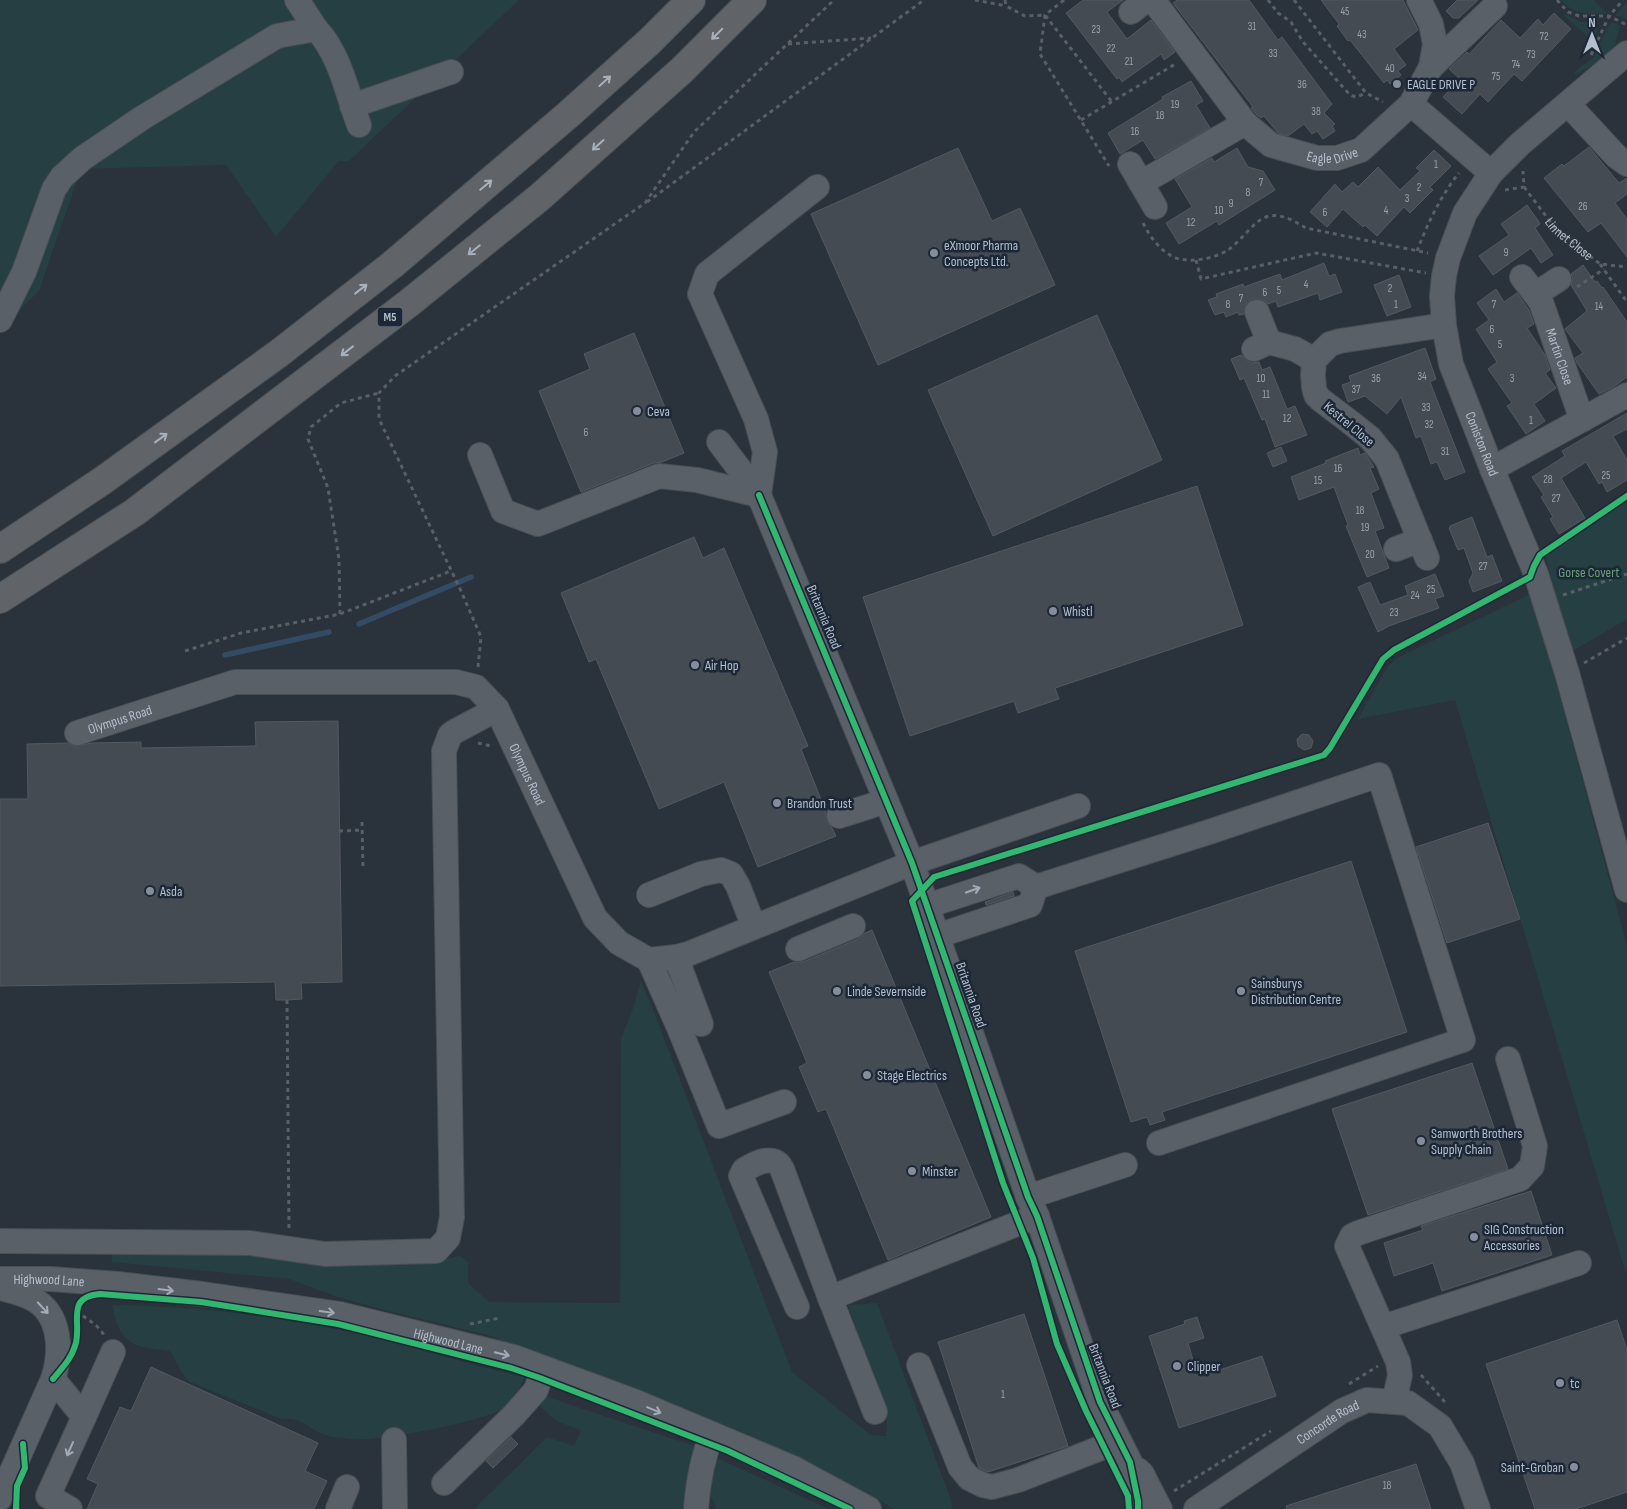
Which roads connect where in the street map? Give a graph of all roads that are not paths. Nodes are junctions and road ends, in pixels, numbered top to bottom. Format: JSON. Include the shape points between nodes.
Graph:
{"nodes":[{"id":1,"x":297,"y":0,"type":"edge"},
{"id":2,"x":691,"y":0,"type":"edge"},
{"id":3,"x":752,"y":0,"type":"edge"},
{"id":4,"x":1153,"y":0,"type":"edge"},
{"id":5,"x":1419,"y":0,"type":"edge"},
{"id":6,"x":1495,"y":6,"type":"dead end"},
{"id":7,"x":316,"y":28,"type":"junction"},
{"id":8,"x":1627,"y":53,"type":"edge"},
{"id":9,"x":1431,"y":67,"type":"junction"},
{"id":10,"x":451,"y":72,"type":"dead end"},
{"id":11,"x":1568,"y":104,"type":"junction"},
{"id":12,"x":1407,"y":108,"type":"junction"},
{"id":13,"x":1245,"y":123,"type":"junction"},
{"id":14,"x":1627,"y":164,"type":"edge"},
{"id":15,"x":1491,"y":173,"type":"junction"},
{"id":16,"x":817,"y":187,"type":"dead end"},
{"id":17,"x":1147,"y":212,"type":"road end"},
{"id":18,"x":1559,"y":279,"type":"dead end"},
{"id":19,"x":1257,"y":312,"type":"dead end"},
{"id":20,"x":0,"y":320,"type":"edge"},
{"id":21,"x":1444,"y":325,"type":"junction"},
{"id":22,"x":1304,"y":354,"type":"junction"},
{"id":23,"x":1627,"y":394,"type":"edge"},
{"id":24,"x":1582,"y":420,"type":"junction"},
{"id":25,"x":719,"y":442,"type":"dead end"},
{"id":26,"x":480,"y":455,"type":"dead end"},
{"id":27,"x":121,"y":467,"type":"junction"},
{"id":28,"x":1492,"y":469,"type":"junction"},
{"id":29,"x":759,"y":495,"type":"junction"},
{"id":30,"x":0,"y":526,"type":"edge"},
{"id":31,"x":0,"y":549,"type":"edge"},
{"id":32,"x":1396,"y":549,"type":"dead end"},
{"id":33,"x":0,"y":599,"type":"edge"},
{"id":34,"x":497,"y":709,"type":"junction"},
{"id":35,"x":77,"y":733,"type":"dead end"},
{"id":36,"x":886,"y":801,"type":"junction"},
{"id":37,"x":1078,"y":806,"type":"dead end"},
{"id":38,"x":839,"y":816,"type":"dead end"},
{"id":39,"x":912,"y":863,"type":"junction"},
{"id":40,"x":1036,"y":887,"type":"junction"},
{"id":41,"x":1627,"y":890,"type":"edge"},
{"id":42,"x":649,"y":896,"type":"dead end"},
{"id":43,"x":814,"y":902,"type":"junction"},
{"id":44,"x":927,"y":906,"type":"junction"},
{"id":45,"x":853,"y":926,"type":"dead end"},
{"id":46,"x":754,"y":927,"type":"junction"},
{"id":47,"x":937,"y":936,"type":"junction"},
{"id":48,"x":828,"y":937,"type":"junction"},
{"id":49,"x":798,"y":949,"type":"dead end"},
{"id":50,"x":676,"y":957,"type":"junction"},
{"id":51,"x":648,"y":960,"type":"junction"},
{"id":52,"x":701,"y":1024,"type":"dead end"},
{"id":53,"x":1508,"y":1059,"type":"dead end"},
{"id":54,"x":784,"y":1102,"type":"dead end"},
{"id":55,"x":1159,"y":1143,"type":"dead end"},
{"id":56,"x":1125,"y":1165,"type":"dead end"},
{"id":57,"x":1032,"y":1206,"type":"junction"},
{"id":58,"x":0,"y":1241,"type":"edge"},
{"id":59,"x":1579,"y":1263,"type":"dead end"},
{"id":60,"x":0,"y":1279,"type":"edge"},
{"id":61,"x":0,"y":1288,"type":"edge"},
{"id":62,"x":830,"y":1298,"type":"junction"},
{"id":63,"x":797,"y":1307,"type":"dead end"},
{"id":64,"x":1384,"y":1326,"type":"junction"},
{"id":65,"x":113,"y":1352,"type":"road end"},
{"id":66,"x":919,"y":1365,"type":"dead end"},
{"id":67,"x":539,"y":1367,"type":"junction"},
{"id":68,"x":53,"y":1379,"type":"junction"},
{"id":69,"x":1394,"y":1402,"type":"junction"},
{"id":70,"x":876,"y":1412,"type":"dead end"},
{"id":71,"x":84,"y":1417,"type":"junction"},
{"id":72,"x":712,"y":1434,"type":"junction"},
{"id":73,"x":394,"y":1440,"type":"dead end"},
{"id":74,"x":1124,"y":1451,"type":"junction"},
{"id":75,"x":444,"y":1483,"type":"dead end"},
{"id":76,"x":347,"y":1487,"type":"dead end"},
{"id":77,"x":0,"y":1498,"type":"edge"},
{"id":78,"x":70,"y":1509,"type":"edge"},
{"id":79,"x":338,"y":1509,"type":"edge"},
{"id":80,"x":395,"y":1509,"type":"edge"},
{"id":81,"x":696,"y":1509,"type":"edge"},
{"id":82,"x":869,"y":1509,"type":"edge"},
{"id":83,"x":1138,"y":1509,"type":"edge"},
{"id":84,"x":1160,"y":1509,"type":"edge"},
{"id":85,"x":1196,"y":1509,"type":"edge"},
{"id":86,"x":1478,"y":1509,"type":"edge"}],
"edges":[{"from":1,"to":7,"type":"street"},
{"from":27,"to":2,"type":"highway","one_way":true,"via":[[278,354],[392,265],[569,114]]},
{"from":3,"to":33,"type":"highway","number":"M5","one_way":true,"via":[[682,70],[540,197],[416,296],[135,512]]},
{"from":4,"to":13,"type":"street","name":"Eagle Drive"},
{"from":5,"to":9,"type":"street","name":"Eagle Drive","via":[[1431,24],[1435,44]]},
{"from":6,"to":9,"type":"street"},
{"from":7,"to":10,"type":"street","via":[[336,59],[355,116]]},
{"from":7,"to":20,"type":"street","via":[[277,36],[142,118],[83,158],[62,177],[54,190],[24,272]]},
{"from":8,"to":11,"type":"street","name":"Coniston Road"},
{"from":9,"to":12,"type":"street","name":"Eagle Drive"},
{"from":11,"to":14,"type":"street"},
{"from":11,"to":15,"type":"street","name":"Coniston Road"},
{"from":12,"to":13,"type":"street","name":"Eagle Drive","via":[[1361,150],[1337,158],[1317,158],[1271,146]]},
{"from":12,"to":15,"type":"street"},
{"from":13,"to":17,"type":"street","via":[[1127,172]]},
{"from":15,"to":21,"type":"street","name":"Coniston Road","via":[[1465,213],[1446,267],[1442,296]]},
{"from":16,"to":29,"type":"street","via":[[707,274],[700,294],[756,419],[765,452]]},
{"from":18,"to":24,"type":"street","name":"Martin Close","via":[[1529,286],[1541,302]]},
{"from":19,"to":22,"type":"street","via":[[1261,346]]},
{"from":21,"to":22,"type":"street","via":[[1340,340]]},
{"from":21,"to":28,"type":"street","name":"Coniston Road","via":[[1451,364]]},
{"from":22,"to":32,"type":"street","name":"Kestrel Close","via":[[1316,395],[1370,438],[1387,459],[1423,549]]},
{"from":23,"to":24,"type":"street"},
{"from":24,"to":28,"type":"street"},
{"from":25,"to":29,"type":"street","name":"Britannia Road"},
{"from":26,"to":29,"type":"street","via":[[503,511],[538,524],[659,476],[697,480]]},
{"from":27,"to":30,"type":"highway"},
{"from":27,"to":31,"type":"highway"},
{"from":28,"to":41,"type":"street","name":"Coniston Road","via":[[1545,601]]},
{"from":29,"to":36,"type":"street","name":"Britannia Road"},
{"from":34,"to":35,"type":"street","name":"Olympus Road","via":[[476,687],[456,682],[235,682]]},
{"from":34,"to":51,"type":"street","name":"Olympus Road","via":[[595,918],[619,943]]},
{"from":34,"to":58,"type":"street","via":[[450,735],[444,751],[452,1217],[448,1238],[436,1252],[325,1254],[250,1243]]},
{"from":36,"to":38,"type":"street"},
{"from":36,"to":39,"type":"street","name":"Britannia Road"},
{"from":37,"to":39,"type":"street"},
{"from":39,"to":43,"type":"street"},
{"from":39,"to":44,"type":"street","name":"Britannia Road"},
{"from":44,"to":40,"type":"street","one_way":true,"via":[[1019,876]]},
{"from":40,"to":47,"type":"street","via":[[1030,905]]},
{"from":40,"to":55,"type":"street","via":[[1379,775],[1463,1040]]},
{"from":42,"to":46,"type":"street","via":[[701,874],[721,870],[731,874],[738,886]]},
{"from":43,"to":46,"type":"street"},
{"from":43,"to":48,"type":"street"},
{"from":44,"to":47,"type":"street","name":"Britannia Road"},
{"from":45,"to":48,"type":"street"},
{"from":46,"to":50,"type":"street"},
{"from":47,"to":57,"type":"street","name":"Britannia Road"},
{"from":48,"to":49,"type":"street"},
{"from":50,"to":51,"type":"street"},
{"from":50,"to":52,"type":"street"},
{"from":51,"to":54,"type":"street","via":[[719,1126]]},
{"from":53,"to":64,"type":"street","via":[[1535,1146],[1532,1166],[1520,1178],[1352,1236],[1347,1246]]},
{"from":56,"to":57,"type":"street"},
{"from":57,"to":62,"type":"street"},
{"from":57,"to":74,"type":"street","name":"Britannia Road","via":[[1100,1402]]},
{"from":59,"to":64,"type":"street"},
{"from":60,"to":67,"type":"street","name":"Highwood Lane","one_way":true,"via":[[118,1284],[340,1314],[514,1357]]},
{"from":61,"to":68,"type":"street","one_way":true,"via":[[34,1299],[52,1319],[59,1344]]},
{"from":62,"to":63,"type":"street","via":[[782,1169],[774,1160],[767,1160],[744,1170],[741,1176]]},
{"from":62,"to":70,"type":"street"},
{"from":64,"to":69,"type":"street","via":[[1400,1375]]},
{"from":65,"to":71,"type":"street"},
{"from":66,"to":74,"type":"street","via":[[960,1467],[968,1478],[983,1485],[992,1487]]},
{"from":67,"to":72,"type":"street","name":"Highwood Lane","one_way":true},
{"from":67,"to":75,"type":"street","via":[[536,1390],[514,1416]]},
{"from":68,"to":71,"type":"street"},
{"from":68,"to":77,"type":"street"},
{"from":69,"to":85,"type":"street","name":"Concorde Road","via":[[1367,1400],[1342,1411]]},
{"from":69,"to":86,"type":"street","name":"Concorde Road","via":[[1408,1403],[1440,1426],[1462,1463]]},
{"from":71,"to":78,"type":"street","one_way":true,"via":[[48,1496]]},
{"from":72,"to":81,"type":"street","via":[[705,1450]]},
{"from":72,"to":82,"type":"street","name":"Highwood Lane","via":[[793,1468]]},
{"from":73,"to":80,"type":"street"},
{"from":74,"to":83,"type":"street","name":"Britannia Road"},
{"from":74,"to":84,"type":"street","name":"Britannia Road","via":[[1142,1474]]},
{"from":76,"to":79,"type":"street"}]}
